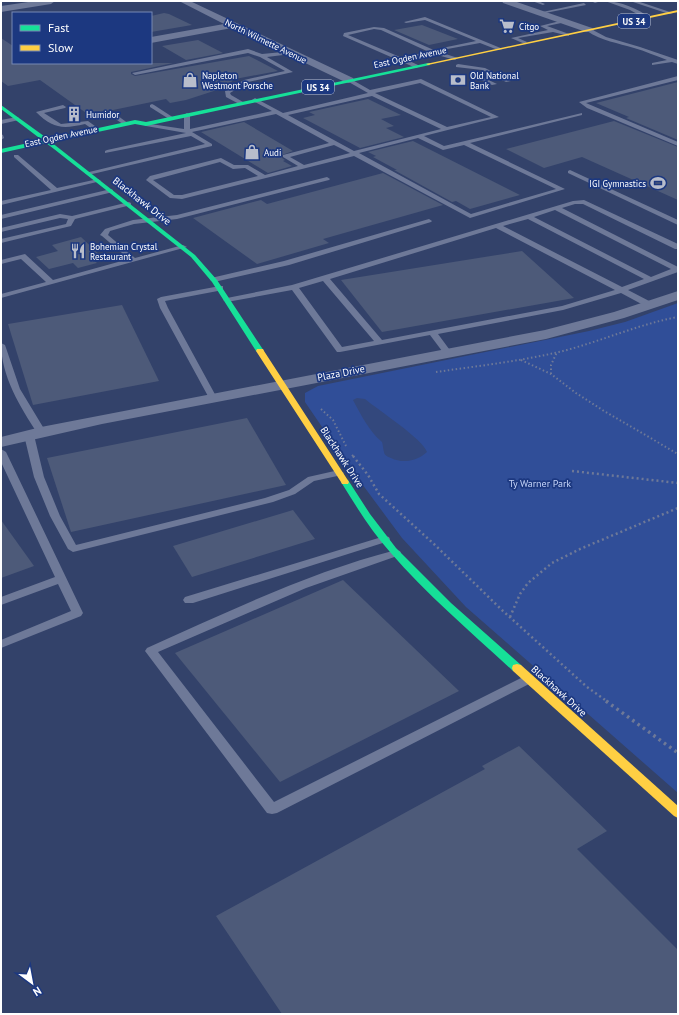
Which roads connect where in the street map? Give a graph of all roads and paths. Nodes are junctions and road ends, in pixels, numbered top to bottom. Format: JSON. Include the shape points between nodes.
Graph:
{"nodes":[{"id":1,"x":51,"y":1,"type":"edge"},
{"id":2,"x":184,"y":1,"type":"edge"},
{"id":3,"x":506,"y":1,"type":"edge"},
{"id":4,"x":534,"y":1,"type":"edge"},
{"id":5,"x":607,"y":1,"type":"edge"},
{"id":6,"x":632,"y":1,"type":"edge"},
{"id":7,"x":584,"y":4,"type":"dead end"},
{"id":8,"x":542,"y":8,"type":"junction"},
{"id":9,"x":1,"y":9,"type":"edge"},
{"id":10,"x":674,"y":12,"type":"edge"},
{"id":11,"x":648,"y":18,"type":"junction"},
{"id":12,"x":564,"y":21,"type":"junction"},
{"id":13,"x":406,"y":22,"type":"dead end"},
{"id":14,"x":234,"y":25,"type":"junction"},
{"id":15,"x":553,"y":30,"type":"junction"},
{"id":16,"x":589,"y":30,"type":"junction"},
{"id":17,"x":566,"y":35,"type":"junction"},
{"id":18,"x":152,"y":40,"type":"edge"},
{"id":19,"x":481,"y":41,"type":"junction"},
{"id":20,"x":526,"y":43,"type":"junction"},
{"id":21,"x":444,"y":48,"type":"dead end"},
{"id":22,"x":500,"y":49,"type":"junction"},
{"id":23,"x":290,"y":52,"type":"junction"},
{"id":24,"x":434,"y":52,"type":"junction"},
{"id":25,"x":262,"y":56,"type":"junction"},
{"id":26,"x":678,"y":58,"type":"edge"},
{"id":27,"x":399,"y":59,"type":"junction"},
{"id":28,"x":672,"y":60,"type":"junction"},
{"id":29,"x":457,"y":62,"type":"junction"},
{"id":30,"x":678,"y":62,"type":"edge"},
{"id":31,"x":654,"y":64,"type":"dead end"},
{"id":32,"x":416,"y":66,"type":"junction"},
{"id":33,"x":136,"y":73,"type":"dead end"},
{"id":34,"x":476,"y":73,"type":"junction"},
{"id":35,"x":678,"y":78,"type":"edge"},
{"id":36,"x":349,"y":80,"type":"junction"},
{"id":37,"x":501,"y":82,"type":"junction"},
{"id":38,"x":372,"y":93,"type":"junction"},
{"id":39,"x":255,"y":100,"type":"junction"},
{"id":40,"x":241,"y":103,"type":"junction"},
{"id":41,"x":152,"y":106,"type":"dead end"},
{"id":42,"x":63,"y":107,"type":"dead end"},
{"id":43,"x":3,"y":110,"type":"edge"},
{"id":44,"x":280,"y":113,"type":"junction"},
{"id":45,"x":112,"y":114,"type":"dead end"},
{"id":46,"x":580,"y":114,"type":"dead end"},
{"id":47,"x":187,"y":115,"type":"junction"},
{"id":48,"x":171,"y":118,"type":"junction"},
{"id":49,"x":17,"y":119,"type":"junction"},
{"id":50,"x":1,"y":122,"type":"edge"},
{"id":51,"x":126,"y":124,"type":"junction"},
{"id":52,"x":146,"y":124,"type":"junction"},
{"id":53,"x":446,"y":129,"type":"junction"},
{"id":54,"x":97,"y":130,"type":"junction"},
{"id":55,"x":189,"y":133,"type":"junction"},
{"id":56,"x":418,"y":136,"type":"junction"},
{"id":57,"x":47,"y":141,"type":"junction"},
{"id":58,"x":465,"y":142,"type":"junction"},
{"id":59,"x":335,"y":143,"type":"junction"},
{"id":60,"x":678,"y":144,"type":"edge"},
{"id":61,"x":56,"y":148,"type":"junction"},
{"id":62,"x":1,"y":151,"type":"edge"},
{"id":63,"x":354,"y":153,"type":"junction"},
{"id":64,"x":16,"y":156,"type":"junction"},
{"id":65,"x":113,"y":156,"type":"dead end"},
{"id":66,"x":1,"y":159,"type":"edge"},
{"id":67,"x":304,"y":167,"type":"junction"},
{"id":68,"x":570,"y":172,"type":"dead end"},
{"id":69,"x":88,"y":173,"type":"junction"},
{"id":70,"x":264,"y":177,"type":"junction"},
{"id":71,"x":327,"y":179,"type":"dead end"},
{"id":72,"x":98,"y":181,"type":"junction"},
{"id":73,"x":56,"y":191,"type":"junction"},
{"id":74,"x":111,"y":191,"type":"junction"},
{"id":75,"x":1,"y":203,"type":"edge"},
{"id":76,"x":129,"y":204,"type":"junction"},
{"id":77,"x":556,"y":208,"type":"junction"},
{"id":78,"x":1,"y":216,"type":"edge"},
{"id":79,"x":528,"y":216,"type":"junction"},
{"id":80,"x":72,"y":218,"type":"junction"},
{"id":81,"x":151,"y":221,"type":"junction"},
{"id":82,"x":429,"y":221,"type":"dead end"},
{"id":83,"x":678,"y":223,"type":"edge"},
{"id":84,"x":497,"y":226,"type":"junction"},
{"id":85,"x":1,"y":230,"type":"edge"},
{"id":86,"x":1,"y":241,"type":"edge"},
{"id":87,"x":183,"y":247,"type":"junction"},
{"id":88,"x":678,"y":247,"type":"edge"},
{"id":89,"x":134,"y":260,"type":"junction"},
{"id":90,"x":1,"y":262,"type":"edge"},
{"id":91,"x":678,"y":269,"type":"edge"},
{"id":92,"x":325,"y":278,"type":"junction"},
{"id":93,"x":650,"y":279,"type":"junction"},
{"id":94,"x":52,"y":283,"type":"junction"},
{"id":95,"x":217,"y":284,"type":"junction"},
{"id":96,"x":294,"y":287,"type":"junction"},
{"id":97,"x":622,"y":290,"type":"junction"},
{"id":98,"x":678,"y":295,"type":"edge"},
{"id":99,"x":1,"y":296,"type":"edge"},
{"id":100,"x":227,"y":300,"type":"junction"},
{"id":101,"x":650,"y":305,"type":"junction"},
{"id":102,"x":678,"y":317,"type":"edge"},
{"id":103,"x":432,"y":332,"type":"junction"},
{"id":104,"x":380,"y":343,"type":"junction"},
{"id":105,"x":1,"y":345,"type":"edge"},
{"id":106,"x":557,"y":352,"type":"junction"},
{"id":107,"x":448,"y":353,"type":"junction"},
{"id":108,"x":520,"y":359,"type":"junction"},
{"id":109,"x":433,"y":372,"type":"dead end"},
{"id":110,"x":551,"y":374,"type":"junction"},
{"id":111,"x":282,"y":384,"type":"junction"},
{"id":112,"x":213,"y":398,"type":"junction"},
{"id":113,"x":320,"y":408,"type":"dead end"},
{"id":114,"x":35,"y":433,"type":"junction"},
{"id":115,"x":1,"y":442,"type":"edge"},
{"id":116,"x":347,"y":448,"type":"dead end"},
{"id":117,"x":1,"y":452,"type":"edge"},
{"id":118,"x":350,"y":452,"type":"dead end"},
{"id":119,"x":678,"y":454,"type":"edge"},
{"id":120,"x":572,"y":471,"type":"dead end"},
{"id":121,"x":339,"y":473,"type":"junction"},
{"id":122,"x":678,"y":483,"type":"edge"},
{"id":123,"x":678,"y":508,"type":"edge"},
{"id":124,"x":385,"y":539,"type":"junction"},
{"id":125,"x":396,"y":553,"type":"junction"},
{"id":126,"x":61,"y":579,"type":"junction"},
{"id":127,"x":189,"y":600,"type":"dead end"},
{"id":128,"x":1,"y":601,"type":"edge"},
{"id":129,"x":510,"y":617,"type":"junction"},
{"id":130,"x":1,"y":644,"type":"edge"},
{"id":131,"x":529,"y":679,"type":"junction"},
{"id":132,"x":678,"y":753,"type":"edge"},
{"id":133,"x":678,"y":813,"type":"edge"}],
"edges":[{"from":1,"to":9,"type":"street"},
{"from":2,"to":14,"type":"street","name":"North Wilmette Avenue"},
{"from":3,"to":8,"type":"street"},
{"from":4,"to":8,"type":"lane"},
{"from":5,"to":11,"type":"lane","via":[[632,9]]},
{"from":6,"to":10,"type":"lane"},
{"from":7,"to":8,"type":"lane"},
{"from":8,"to":12,"type":"street"},
{"from":10,"to":11,"type":"main road","name":"East Ogden Avenue","number":"US 34"},
{"from":11,"to":16,"type":"main road","name":"East Ogden Avenue","number":"US 34"},
{"from":12,"to":15,"type":"lane","via":[[542,26]]},
{"from":12,"to":16,"type":"street"},
{"from":13,"to":19,"type":"lane","via":[[425,18]]},
{"from":14,"to":18,"type":"street"},
{"from":14,"to":23,"type":"street","name":"North Wilmette Avenue"},
{"from":15,"to":17,"type":"lane"},
{"from":15,"to":20,"type":"lane","via":[[512,38]]},
{"from":16,"to":17,"type":"main road","name":"East Ogden Avenue","number":"US 34"},
{"from":16,"to":28,"type":"lane","via":[[596,36]]},
{"from":17,"to":20,"type":"main road","name":"East Ogden Avenue","number":"US 34"},
{"from":19,"to":21,"type":"lane"},
{"from":19,"to":22,"type":"lane"},
{"from":20,"to":22,"type":"main road","name":"East Ogden Avenue","number":"US 34"},
{"from":22,"to":29,"type":"main road","name":"East Ogden Avenue","number":"US 34"},
{"from":23,"to":25,"type":"lane"},
{"from":23,"to":36,"type":"street","name":"North Wilmette Avenue"},
{"from":24,"to":27,"type":"lane"},
{"from":24,"to":27,"type":"lane","via":[[382,29],[374,28],[345,36]]},
{"from":24,"to":29,"type":"lane"},
{"from":25,"to":33,"type":"lane","via":[[248,51]]},
{"from":25,"to":40,"type":"lane","via":[[290,72],[246,81],[227,92],[228,96]]},
{"from":26,"to":28,"type":"lane"},
{"from":27,"to":32,"type":"lane"},
{"from":28,"to":30,"type":"lane"},
{"from":28,"to":31,"type":"lane"},
{"from":29,"to":32,"type":"main road","name":"East Ogden Avenue","number":"US 34","via":[[446,60]]},
{"from":29,"to":34,"type":"lane"},
{"from":32,"to":36,"type":"main road","name":"East Ogden Avenue","number":"US 34"},
{"from":34,"to":37,"type":"lane"},
{"from":34,"to":37,"type":"lane"},
{"from":34,"to":37,"type":"lane","via":[[483,69]]},
{"from":35,"to":60,"type":"lane","via":[[582,102]]},
{"from":36,"to":38,"type":"lane"},
{"from":36,"to":39,"type":"main road","name":"East Ogden Avenue","number":"US 34"},
{"from":38,"to":44,"type":"lane"},
{"from":38,"to":53,"type":"lane"},
{"from":38,"to":53,"type":"lane","via":[[421,82],[496,117]]},
{"from":39,"to":40,"type":"main road","name":"East Ogden Avenue","number":"US 34"},
{"from":39,"to":44,"type":"lane"},
{"from":40,"to":47,"type":"main road","name":"East Ogden Avenue","number":"US 34"},
{"from":41,"to":48,"type":"lane"},
{"from":42,"to":54,"type":"lane","via":[[39,112],[58,126],[86,122]]},
{"from":43,"to":49,"type":"main road","name":"Blackhawk Drive"},
{"from":44,"to":55,"type":"lane"},
{"from":44,"to":59,"type":"lane"},
{"from":45,"to":51,"type":"lane"},
{"from":46,"to":58,"type":"lane"},
{"from":47,"to":48,"type":"main road","name":"East Ogden Avenue","number":"US 34"},
{"from":47,"to":55,"type":"lane"},
{"from":48,"to":52,"type":"main road","name":"East Ogden Avenue","number":"US 34"},
{"from":49,"to":50,"type":"lane"},
{"from":49,"to":57,"type":"main road","name":"Blackhawk Drive"},
{"from":51,"to":52,"type":"main road","name":"East Ogden Avenue","number":"US 34"},
{"from":51,"to":54,"type":"main road","name":"East Ogden Avenue","number":"US 34"},
{"from":52,"to":55,"type":"lane"},
{"from":52,"to":61,"type":"main road","name":"East Ogden Avenue","number":"US 34","via":[[142,128]]},
{"from":53,"to":56,"type":"lane"},
{"from":54,"to":57,"type":"main road","name":"East Ogden Avenue","number":"US 34"},
{"from":55,"to":65,"type":"lane","via":[[107,152]]},
{"from":55,"to":69,"type":"lane","via":[[210,145],[122,162]]},
{"from":56,"to":58,"type":"lane","via":[[443,148]]},
{"from":56,"to":63,"type":"lane"},
{"from":57,"to":61,"type":"main road","name":"Blackhawk Drive"},
{"from":57,"to":62,"type":"main road","name":"East Ogden Avenue","number":"US 34"},
{"from":58,"to":63,"type":"lane","via":[[562,189],[470,216]]},
{"from":59,"to":63,"type":"lane"},
{"from":59,"to":67,"type":"lane","via":[[285,156]]},
{"from":61,"to":64,"type":"main road","name":"East Ogden Avenue","number":"US 34"},
{"from":61,"to":69,"type":"main road","name":"Blackhawk Drive"},
{"from":63,"to":67,"type":"lane"},
{"from":64,"to":66,"type":"main road","name":"East Ogden Avenue","number":"US 34"},
{"from":64,"to":73,"type":"lane"},
{"from":67,"to":70,"type":"lane"},
{"from":68,"to":83,"type":"lane"},
{"from":69,"to":72,"type":"main road","name":"Blackhawk Drive"},
{"from":70,"to":70,"type":"lane","via":[[182,197],[172,197],[149,180],[152,177],[221,160],[233,166],[246,166]]},
{"from":71,"to":81,"type":"lane","via":[[177,217]]},
{"from":72,"to":73,"type":"lane"},
{"from":72,"to":74,"type":"main road","name":"Blackhawk Drive"},
{"from":73,"to":75,"type":"lane"},
{"from":74,"to":76,"type":"main road","name":"Blackhawk Drive"},
{"from":74,"to":78,"type":"lane"},
{"from":76,"to":80,"type":"lane"},
{"from":76,"to":81,"type":"main road","name":"Blackhawk Drive"},
{"from":77,"to":79,"type":"lane"},
{"from":77,"to":88,"type":"lane","via":[[584,202]]},
{"from":77,"to":91,"type":"lane"},
{"from":79,"to":84,"type":"lane"},
{"from":79,"to":93,"type":"lane"},
{"from":80,"to":85,"type":"lane","via":[[60,216]]},
{"from":80,"to":86,"type":"lane","via":[[69,225]]},
{"from":81,"to":87,"type":"main road","name":"Blackhawk Drive"},
{"from":81,"to":89,"type":"lane","via":[[107,230],[104,235]]},
{"from":82,"to":95,"type":"lane"},
{"from":84,"to":92,"type":"lane"},
{"from":84,"to":97,"type":"lane"},
{"from":87,"to":89,"type":"lane"},
{"from":87,"to":95,"type":"main road","name":"Blackhawk Drive"},
{"from":89,"to":94,"type":"lane"},
{"from":90,"to":94,"type":"lane","via":[[22,256]]},
{"from":91,"to":93,"type":"lane"},
{"from":92,"to":96,"type":"lane"},
{"from":92,"to":104,"type":"lane"},
{"from":93,"to":97,"type":"lane"},
{"from":94,"to":99,"type":"lane"},
{"from":95,"to":100,"type":"main road","name":"Blackhawk Drive"},
{"from":95,"to":112,"type":"lane","via":[[162,299],[164,308]]},
{"from":96,"to":100,"type":"lane"},
{"from":96,"to":104,"type":"lane","via":[[340,350]]},
{"from":97,"to":101,"type":"lane"},
{"from":97,"to":103,"type":"lane","via":[[563,308]]},
{"from":98,"to":101,"type":"street","name":"Plaza Drive"},
{"from":100,"to":111,"type":"main road","name":"Blackhawk Drive"},
{"from":101,"to":107,"type":"street","name":"Plaza Drive","via":[[584,325]]},
{"from":102,"to":106,"type":"path","via":[[655,321]]},
{"from":103,"to":104,"type":"lane"},
{"from":103,"to":107,"type":"lane"},
{"from":105,"to":114,"type":"lane"},
{"from":106,"to":108,"type":"path"},
{"from":106,"to":110,"type":"path"},
{"from":107,"to":111,"type":"street","name":"Plaza Drive"},
{"from":108,"to":109,"type":"path"},
{"from":108,"to":110,"type":"path"},
{"from":110,"to":119,"type":"path","via":[[604,411]]},
{"from":111,"to":112,"type":"street","name":"Plaza Drive"},
{"from":111,"to":121,"type":"main road","name":"Blackhawk Drive"},
{"from":112,"to":114,"type":"street","name":"Plaza Drive"},
{"from":113,"to":116,"type":"path","via":[[333,420]]},
{"from":114,"to":115,"type":"street","name":"Plaza Drive"},
{"from":114,"to":121,"type":"lane","via":[[39,477],[73,549],[270,500],[292,492],[311,479]]},
{"from":117,"to":126,"type":"lane"},
{"from":118,"to":129,"type":"path","via":[[379,494]]},
{"from":120,"to":122,"type":"path"},
{"from":121,"to":124,"type":"main road","name":"Blackhawk Drive"},
{"from":123,"to":129,"type":"path","via":[[552,563],[520,594]]},
{"from":124,"to":125,"type":"main road","name":"Blackhawk Drive"},
{"from":124,"to":127,"type":"lane"},
{"from":125,"to":131,"type":"main road","name":"Blackhawk Drive","via":[[447,605]]},
{"from":125,"to":131,"type":"lane","via":[[298,587],[151,651],[272,809]]},
{"from":126,"to":128,"type":"lane"},
{"from":126,"to":130,"type":"lane","via":[[77,613]]},
{"from":129,"to":132,"type":"path","via":[[587,687]]},
{"from":131,"to":133,"type":"main road","name":"Blackhawk Drive"}]}
